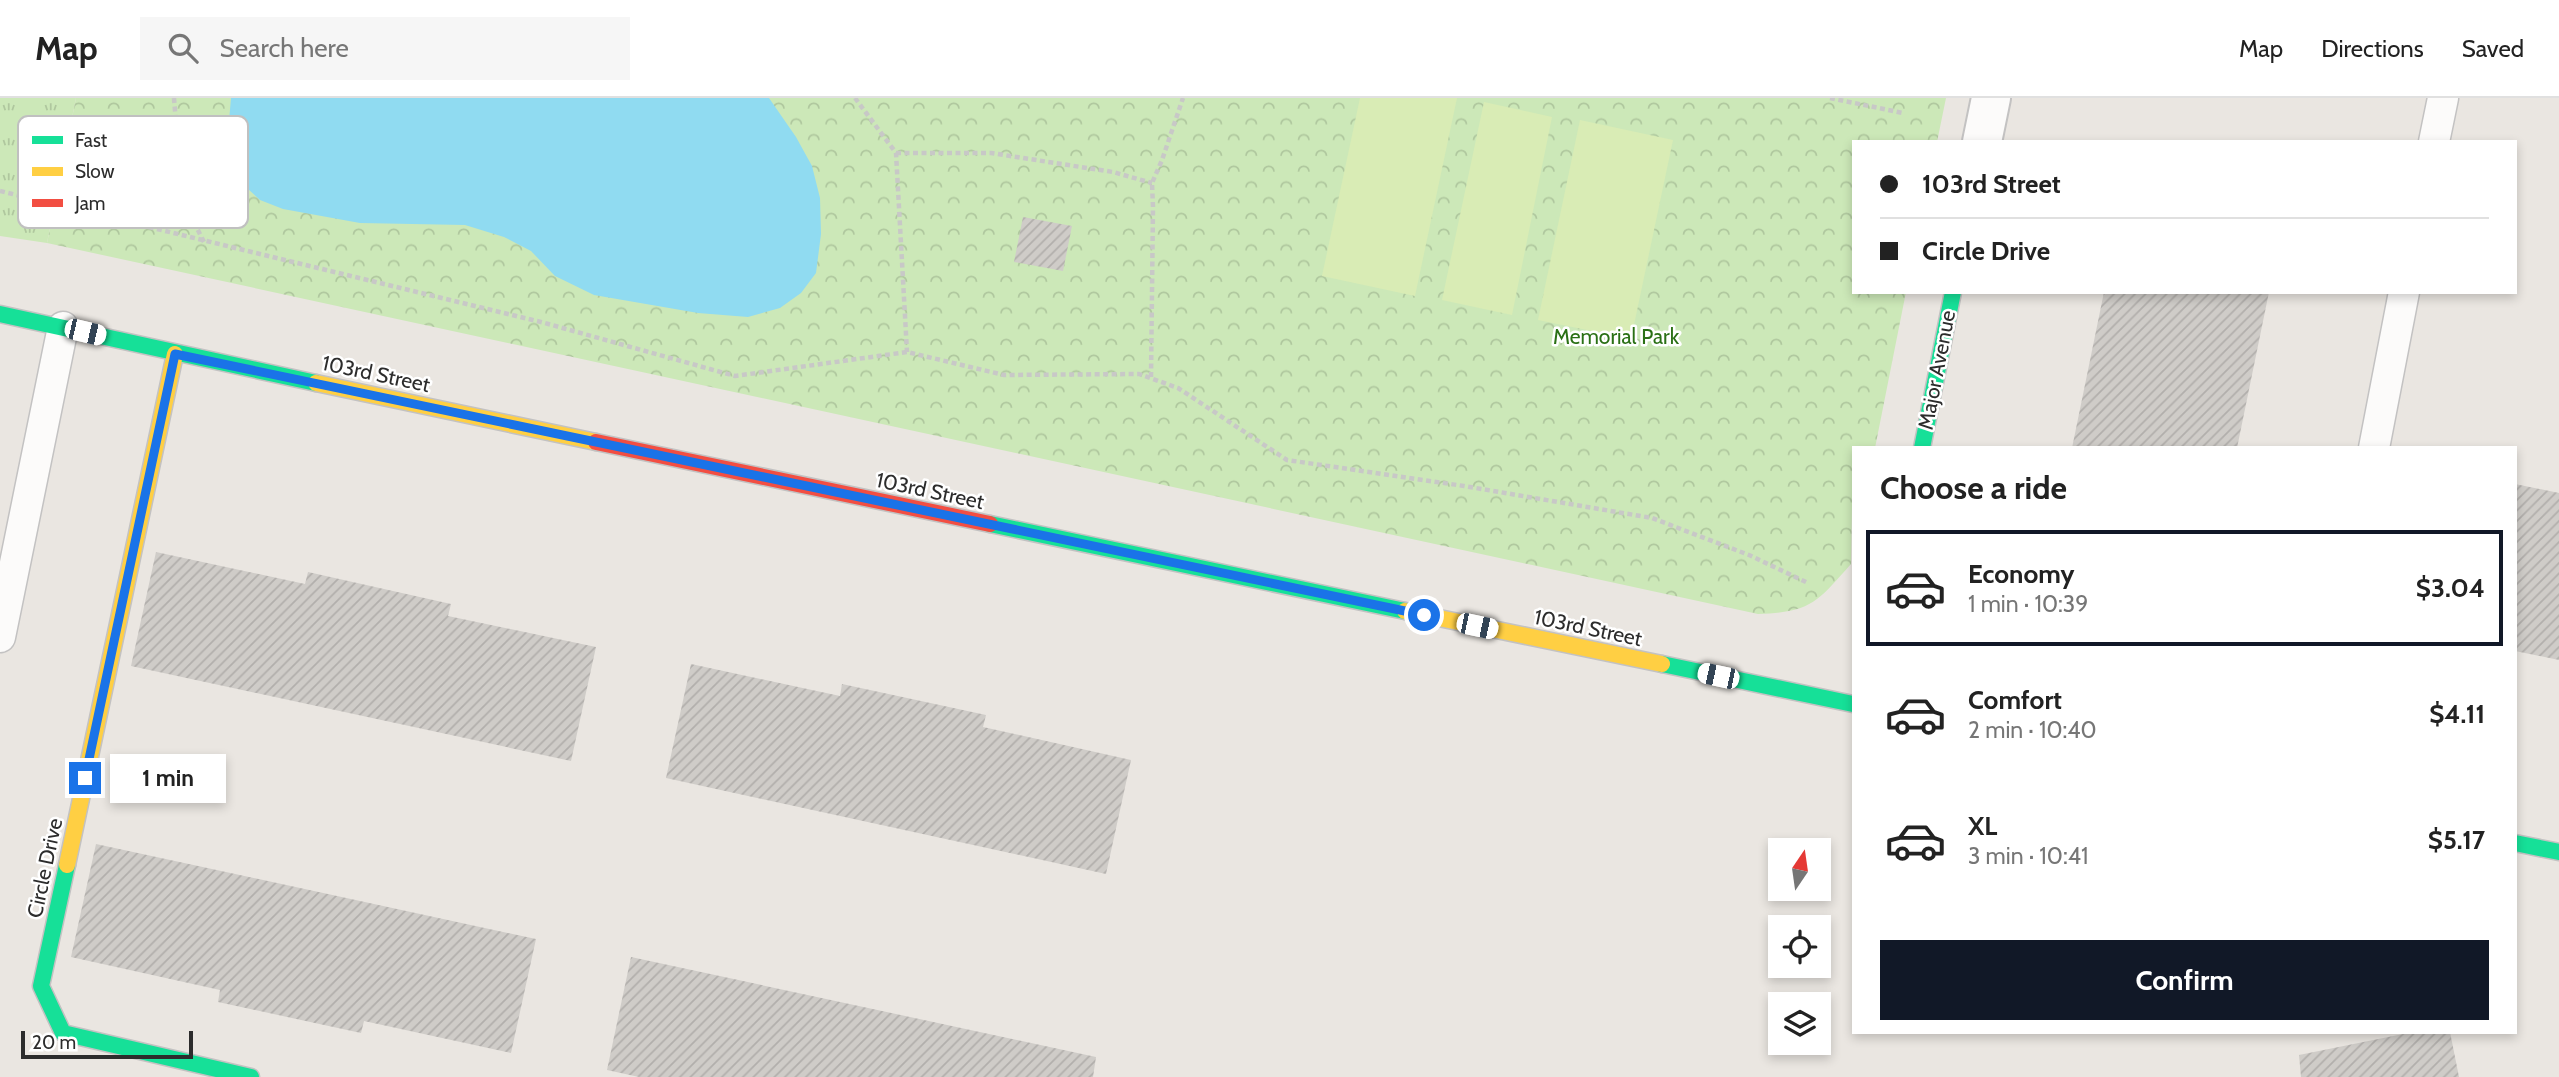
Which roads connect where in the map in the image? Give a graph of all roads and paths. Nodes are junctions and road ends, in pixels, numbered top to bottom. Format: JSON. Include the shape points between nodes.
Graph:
{"nodes":[{"id":1,"x":174,"y":98,"type":"edge"},
{"id":2,"x":855,"y":98,"type":"edge"},
{"id":3,"x":1183,"y":98,"type":"edge"},
{"id":4,"x":1830,"y":98,"type":"edge"},
{"id":5,"x":1991,"y":98,"type":"edge"},
{"id":6,"x":2443,"y":98,"type":"edge"},
{"id":7,"x":1903,"y":113,"type":"dead end"},
{"id":8,"x":175,"y":116,"type":"edge"},
{"id":9,"x":1982,"y":140,"type":"edge"},
{"id":10,"x":2434,"y":140,"type":"edge"},
{"id":11,"x":896,"y":153,"type":"junction"},
{"id":12,"x":1152,"y":183,"type":"junction"},
{"id":13,"x":0,"y":191,"type":"edge"},
{"id":14,"x":18,"y":196,"type":"edge"},
{"id":15,"x":148,"y":228,"type":"edge"},
{"id":16,"x":197,"y":228,"type":"edge"},
{"id":17,"x":204,"y":242,"type":"junction"},
{"id":18,"x":1953,"y":294,"type":"edge"},
{"id":19,"x":2404,"y":294,"type":"edge"},
{"id":20,"x":0,"y":314,"type":"edge"},
{"id":21,"x":63,"y":327,"type":"junction"},
{"id":22,"x":907,"y":352,"type":"junction"},
{"id":23,"x":175,"y":354,"type":"junction"},
{"id":24,"x":1150,"y":377,"type":"junction"},
{"id":25,"x":1922,"y":446,"type":"edge"},
{"id":26,"x":2374,"y":446,"type":"edge"},
{"id":27,"x":1808,"y":583,"type":"dead end"},
{"id":28,"x":0,"y":637,"type":"edge"},
{"id":29,"x":1852,"y":704,"type":"edge"},
{"id":30,"x":2517,"y":843,"type":"edge"},
{"id":31,"x":2559,"y":852,"type":"edge"},
{"id":32,"x":251,"y":1077,"type":"edge"}],
"edges":[{"from":1,"to":8,"type":"path"},
{"from":2,"to":11,"type":"path"},
{"from":3,"to":12,"type":"path"},
{"from":4,"to":7,"type":"path"},
{"from":5,"to":9,"type":"street"},
{"from":6,"to":10,"type":"lane"},
{"from":11,"to":12,"type":"path","via":[[991,153]]},
{"from":11,"to":22,"type":"path"},
{"from":12,"to":24,"type":"path"},
{"from":13,"to":14,"type":"path"},
{"from":15,"to":17,"type":"path"},
{"from":16,"to":17,"type":"path"},
{"from":17,"to":22,"type":"path","via":[[541,321],[736,376]]},
{"from":18,"to":25,"type":"street","name":"Major Avenue"},
{"from":19,"to":26,"type":"lane"},
{"from":20,"to":21,"type":"street","name":"103rd Street"},
{"from":21,"to":23,"type":"street","name":"103rd Street"},
{"from":21,"to":28,"type":"lane"},
{"from":22,"to":24,"type":"path","via":[[1004,375]]},
{"from":23,"to":29,"type":"street","name":"103rd Street"},
{"from":23,"to":32,"type":"street","name":"Circle Drive","via":[[41,986],[63,1033]]},
{"from":24,"to":27,"type":"path","via":[[1178,388],[1287,460],[1652,518]]},
{"from":30,"to":31,"type":"street"}]}
